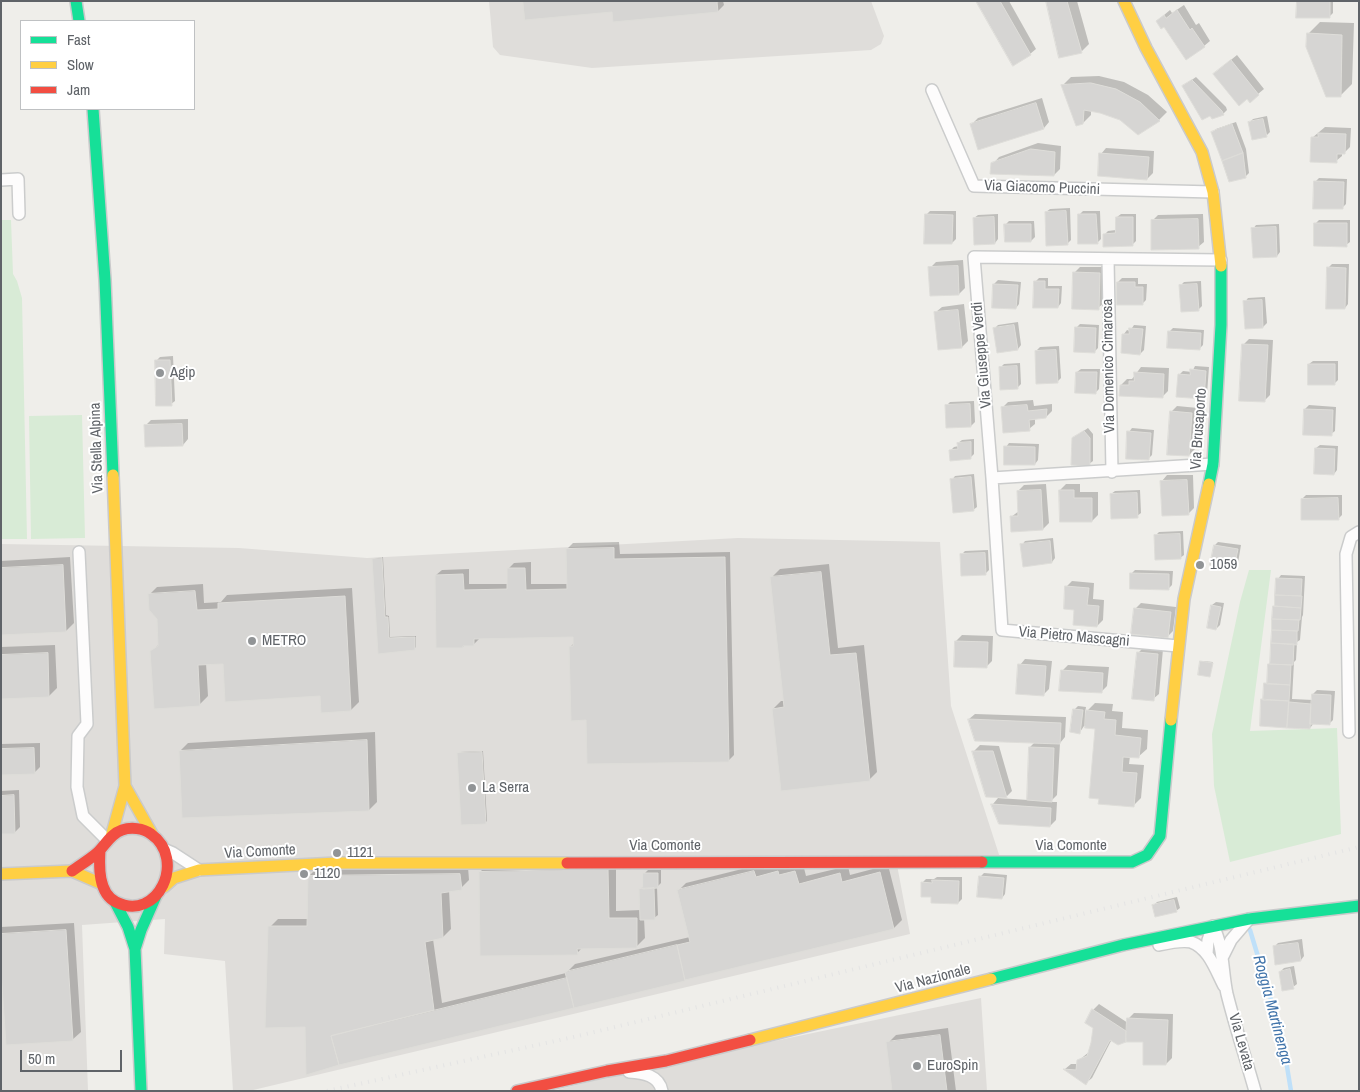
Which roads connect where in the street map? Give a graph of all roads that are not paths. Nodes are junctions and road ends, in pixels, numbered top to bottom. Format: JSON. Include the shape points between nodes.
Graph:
{"nodes":[{"id":1,"x":76,"y":1,"type":"edge"},
{"id":2,"x":1124,"y":1,"type":"edge"},
{"id":3,"x":80,"y":20,"type":"edge"},
{"id":4,"x":932,"y":90,"type":"dead end"},
{"id":5,"x":93,"y":110,"type":"edge"},
{"id":6,"x":1,"y":180,"type":"edge"},
{"id":7,"x":1213,"y":192,"type":"junction"},
{"id":8,"x":19,"y":214,"type":"dead end"},
{"id":9,"x":1108,"y":259,"type":"junction"},
{"id":10,"x":1221,"y":260,"type":"junction"},
{"id":11,"x":1213,"y":464,"type":"junction"},
{"id":12,"x":1112,"y":472,"type":"junction"},
{"id":13,"x":992,"y":478,"type":"junction"},
{"id":14,"x":1359,"y":532,"type":"edge"},
{"id":15,"x":79,"y":552,"type":"dead end"},
{"id":16,"x":1178,"y":646,"type":"junction"},
{"id":17,"x":1349,"y":732,"type":"dead end"},
{"id":18,"x":125,"y":786,"type":"junction"},
{"id":19,"x":152,"y":834,"type":"junction"},
{"id":20,"x":109,"y":838,"type":"junction"},
{"id":21,"x":100,"y":850,"type":"junction"},
{"id":22,"x":166,"y":850,"type":"junction"},
{"id":23,"x":1132,"y":862,"type":"joint"},
{"id":24,"x":199,"y":870,"type":"junction"},
{"id":25,"x":72,"y":871,"type":"junction"},
{"id":26,"x":1,"y":874,"type":"edge"},
{"id":27,"x":102,"y":884,"type":"junction"},
{"id":28,"x":164,"y":886,"type":"junction"},
{"id":29,"x":156,"y":896,"type":"junction"},
{"id":30,"x":115,"y":902,"type":"junction"},
{"id":31,"x":1359,"y":906,"type":"edge"},
{"id":32,"x":1250,"y":919,"type":"junction"},
{"id":33,"x":1213,"y":926,"type":"junction"},
{"id":34,"x":1123,"y":944,"type":"junction"},
{"id":35,"x":135,"y":949,"type":"junction"},
{"id":36,"x":1207,"y":954,"type":"junction"},
{"id":37,"x":1223,"y":956,"type":"junction"},
{"id":38,"x":1227,"y":992,"type":"junction"},
{"id":39,"x":666,"y":1061,"type":"junction"},
{"id":40,"x":607,"y":1071,"type":"junction"},
{"id":41,"x":662,"y":1088,"type":"edge"},
{"id":42,"x":141,"y":1091,"type":"edge"},
{"id":43,"x":518,"y":1091,"type":"edge"},
{"id":44,"x":1255,"y":1091,"type":"edge"}],
"edges":[{"from":1,"to":3,"type":"street"},
{"from":2,"to":7,"type":"street","name":"Via Brusaporto","via":[[1202,152]]},
{"from":4,"to":7,"type":"street","name":"Via Giacomo Puccini","via":[[974,186]]},
{"from":5,"to":18,"type":"street","name":"Via Stella Alpina","via":[[105,280]]},
{"from":6,"to":8,"type":"street","via":[[18,179]]},
{"from":7,"to":10,"type":"street","name":"Via Brusaporto"},
{"from":9,"to":10,"type":"street","name":"Via Giuseppe Verdi"},
{"from":9,"to":12,"type":"street","name":"Via Domenico Cimarosa"},
{"from":9,"to":13,"type":"street","name":"Via Giuseppe Verdi","via":[[974,257]]},
{"from":10,"to":11,"type":"street","name":"Via Brusaporto","via":[[1221,325]]},
{"from":11,"to":12,"type":"street"},
{"from":11,"to":16,"type":"street","name":"Via Brusaporto","via":[[1184,598]]},
{"from":12,"to":13,"type":"street"},
{"from":13,"to":16,"type":"street","name":"Via Pietro Mascagni","via":[[1002,630]]},
{"from":14,"to":17,"type":"street","via":[[1351,536],[1346,554]]},
{"from":15,"to":20,"type":"street","via":[[87,724],[78,736],[77,787],[83,816]]},
{"from":16,"to":23,"type":"street","name":"Via Brusaporto","via":[[1160,836],[1147,855]]},
{"from":18,"to":19,"type":"street","name":"Via Stella Alpina"},
{"from":18,"to":20,"type":"street","name":"Via Stella Alpina","via":[[116,824]]},
{"from":19,"to":20,"type":"street","via":[[128,828]]},
{"from":19,"to":22,"type":"street"},
{"from":20,"to":21,"type":"street"},
{"from":21,"to":25,"type":"street"},
{"from":21,"to":27,"type":"street","via":[[98,865]]},
{"from":22,"to":24,"type":"street"},
{"from":22,"to":28,"type":"street","via":[[168,875]]},
{"from":23,"to":24,"type":"street","name":"Via Comonte","via":[[422,862]]},
{"from":24,"to":28,"type":"street","name":"Via Comonte","via":[[174,878]]},
{"from":25,"to":26,"type":"street"},
{"from":25,"to":27,"type":"street"},
{"from":27,"to":30,"type":"street"},
{"from":28,"to":29,"type":"street"},
{"from":29,"to":30,"type":"street","via":[[134,906]]},
{"from":29,"to":35,"type":"street"},
{"from":30,"to":35,"type":"street"},
{"from":31,"to":32,"type":"street","name":"Via Nazionale"},
{"from":32,"to":33,"type":"street","name":"Via Nazionale"},
{"from":32,"to":37,"type":"street","via":[[1231,940]]},
{"from":33,"to":34,"type":"street","name":"Via Nazionale"},
{"from":33,"to":36,"type":"street"},
{"from":33,"to":37,"type":"street","name":"Via Levata"},
{"from":34,"to":36,"type":"street","via":[[1148,946],[1190,942]]},
{"from":34,"to":39,"type":"street","name":"Via Nazionale"},
{"from":35,"to":42,"type":"street"},
{"from":36,"to":38,"type":"street","name":"Via Levata"},
{"from":37,"to":38,"type":"street","name":"Via Levata"},
{"from":38,"to":44,"type":"street","name":"Via Levata"},
{"from":39,"to":40,"type":"street","name":"Via Nazionale"},
{"from":39,"to":41,"type":"street"},
{"from":40,"to":41,"type":"street","via":[[642,1072],[653,1076]]},
{"from":40,"to":43,"type":"street","name":"Via Nazionale"}]}
